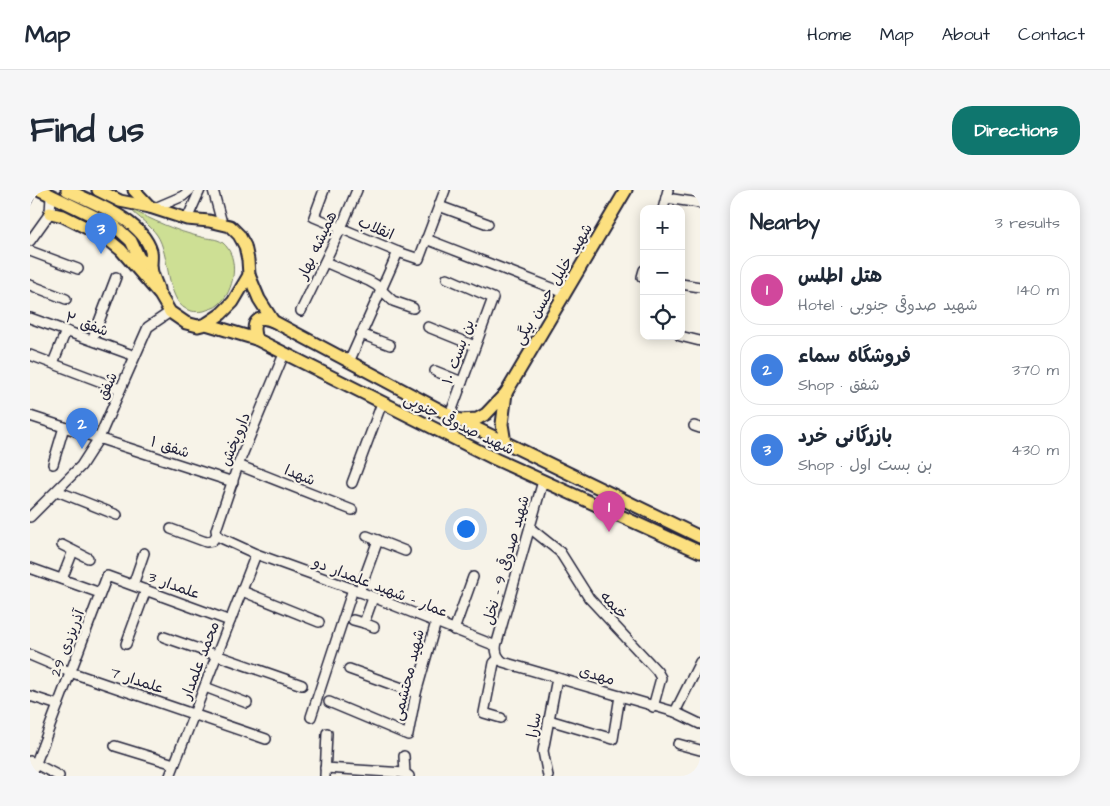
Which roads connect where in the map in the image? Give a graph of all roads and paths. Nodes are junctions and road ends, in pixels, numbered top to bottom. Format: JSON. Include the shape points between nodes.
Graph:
{"nodes":[{"id":1,"x":40,"y":190,"type":"edge"},
{"id":2,"x":67,"y":190,"type":"edge"},
{"id":3,"x":98,"y":190,"type":"edge"},
{"id":4,"x":134,"y":190,"type":"edge"},
{"id":5,"x":190,"y":190,"type":"edge"},
{"id":6,"x":200,"y":190,"type":"edge"},
{"id":7,"x":213,"y":190,"type":"edge"},
{"id":8,"x":324,"y":190,"type":"edge"},
{"id":9,"x":357,"y":190,"type":"edge"},
{"id":10,"x":445,"y":190,"type":"edge"},
{"id":11,"x":626,"y":190,"type":"edge"},
{"id":12,"x":667,"y":194,"type":"edge"},
{"id":13,"x":51,"y":196,"type":"junction"},
{"id":14,"x":700,"y":203,"type":"edge"},
{"id":15,"x":439,"y":206,"type":"junction"},
{"id":16,"x":152,"y":208,"type":"junction"},
{"id":17,"x":50,"y":212,"type":"junction"},
{"id":18,"x":187,"y":218,"type":"junction"},
{"id":19,"x":222,"y":223,"type":"junction"},
{"id":20,"x":488,"y":224,"type":"dead end"},
{"id":21,"x":341,"y":228,"type":"junction"},
{"id":22,"x":426,"y":239,"type":"junction"},
{"id":23,"x":30,"y":242,"type":"edge"},
{"id":24,"x":30,"y":251,"type":"edge"},
{"id":25,"x":398,"y":252,"type":"junction"},
{"id":26,"x":325,"y":262,"type":"junction"},
{"id":27,"x":151,"y":268,"type":"junction"},
{"id":28,"x":78,"y":269,"type":"dead end"},
{"id":29,"x":249,"y":275,"type":"junction"},
{"id":30,"x":116,"y":277,"type":"dead end"},
{"id":31,"x":447,"y":278,"type":"dead end"},
{"id":32,"x":30,"y":285,"type":"edge"},
{"id":33,"x":685,"y":285,"type":"edge"},
{"id":34,"x":700,"y":287,"type":"edge"},
{"id":35,"x":381,"y":290,"type":"junction"},
{"id":36,"x":565,"y":293,"type":"junction"},
{"id":37,"x":160,"y":295,"type":"junction"},
{"id":38,"x":66,"y":299,"type":"dead end"},
{"id":39,"x":413,"y":308,"type":"dead end"},
{"id":40,"x":301,"y":311,"type":"dead end"},
{"id":41,"x":170,"y":312,"type":"junction"},
{"id":42,"x":30,"y":318,"type":"edge"},
{"id":43,"x":273,"y":321,"type":"junction"},
{"id":44,"x":206,"y":324,"type":"junction"},
{"id":45,"x":428,"y":327,"type":"dead end"},
{"id":46,"x":66,"y":331,"type":"junction"},
{"id":47,"x":361,"y":334,"type":"junction"},
{"id":48,"x":685,"y":337,"type":"edge"},
{"id":49,"x":256,"y":339,"type":"junction"},
{"id":50,"x":92,"y":340,"type":"junction"},
{"id":51,"x":700,"y":341,"type":"edge"},
{"id":52,"x":390,"y":345,"type":"dead end"},
{"id":53,"x":475,"y":346,"type":"junction"},
{"id":54,"x":284,"y":354,"type":"junction"},
{"id":55,"x":30,"y":355,"type":"edge"},
{"id":56,"x":135,"y":356,"type":"junction"},
{"id":57,"x":349,"y":362,"type":"junction"},
{"id":58,"x":53,"y":364,"type":"junction"},
{"id":59,"x":434,"y":371,"type":"dead end"},
{"id":60,"x":462,"y":382,"type":"junction"},
{"id":61,"x":120,"y":389,"type":"junction"},
{"id":62,"x":506,"y":393,"type":"junction"},
{"id":63,"x":382,"y":403,"type":"junction"},
{"id":64,"x":30,"y":416,"type":"edge"},
{"id":65,"x":454,"y":418,"type":"junction"},
{"id":66,"x":64,"y":427,"type":"junction"},
{"id":67,"x":99,"y":438,"type":"junction"},
{"id":68,"x":505,"y":443,"type":"junction"},
{"id":69,"x":52,"y":464,"type":"dead end"},
{"id":70,"x":238,"y":465,"type":"junction"},
{"id":71,"x":543,"y":481,"type":"junction"},
{"id":72,"x":233,"y":482,"type":"junction"},
{"id":73,"x":352,"y":483,"type":"dead end"},
{"id":74,"x":57,"y":492,"type":"junction"},
{"id":75,"x":352,"y":510,"type":"dead end"},
{"id":76,"x":117,"y":515,"type":"dead end"},
{"id":77,"x":30,"y":517,"type":"edge"},
{"id":78,"x":530,"y":528,"type":"junction"},
{"id":79,"x":171,"y":529,"type":"dead end"},
{"id":80,"x":217,"y":535,"type":"junction"},
{"id":81,"x":367,"y":536,"type":"dead end"},
{"id":82,"x":700,"y":537,"type":"edge"},
{"id":83,"x":378,"y":540,"type":"junction"},
{"id":84,"x":62,"y":546,"type":"dead end"},
{"id":85,"x":73,"y":551,"type":"junction"},
{"id":86,"x":406,"y":551,"type":"dead end"},
{"id":87,"x":700,"y":552,"type":"edge"},
{"id":88,"x":144,"y":553,"type":"dead end"},
{"id":89,"x":256,"y":554,"type":"junction"},
{"id":90,"x":88,"y":558,"type":"dead end"},
{"id":91,"x":30,"y":568,"type":"edge"},
{"id":92,"x":107,"y":576,"type":"joint"},
{"id":93,"x":473,"y":577,"type":"dead end"},
{"id":94,"x":62,"y":579,"type":"junction"},
{"id":95,"x":133,"y":585,"type":"junction"},
{"id":96,"x":146,"y":590,"type":"junction"},
{"id":97,"x":356,"y":590,"type":"junction"},
{"id":98,"x":242,"y":592,"type":"junction"},
{"id":99,"x":100,"y":593,"type":"junction"},
{"id":100,"x":373,"y":598,"type":"junction"},
{"id":101,"x":353,"y":620,"type":"dead end"},
{"id":102,"x":230,"y":621,"type":"junction"},
{"id":103,"x":319,"y":622,"type":"dead end"},
{"id":104,"x":436,"y":622,"type":"junction"},
{"id":105,"x":364,"y":623,"type":"junction"},
{"id":106,"x":374,"y":627,"type":"dead end"},
{"id":107,"x":454,"y":630,"type":"junction"},
{"id":108,"x":164,"y":637,"type":"dead end"},
{"id":109,"x":126,"y":644,"type":"dead end"},
{"id":110,"x":496,"y":646,"type":"junction"},
{"id":111,"x":30,"y":655,"type":"edge"},
{"id":112,"x":217,"y":655,"type":"junction"},
{"id":113,"x":499,"y":658,"type":"junction"},
{"id":114,"x":700,"y":662,"type":"edge"},
{"id":115,"x":349,"y":669,"type":"dead end"},
{"id":116,"x":70,"y":672,"type":"junction"},
{"id":117,"x":557,"y":678,"type":"junction"},
{"id":118,"x":302,"y":685,"type":"dead end"},
{"id":119,"x":204,"y":687,"type":"junction"},
{"id":120,"x":416,"y":693,"type":"junction"},
{"id":121,"x":30,"y":696,"type":"edge"},
{"id":122,"x":620,"y":696,"type":"junction"},
{"id":123,"x":329,"y":702,"type":"dead end"},
{"id":124,"x":247,"y":703,"type":"dead end"},
{"id":125,"x":58,"y":705,"type":"junction"},
{"id":126,"x":654,"y":707,"type":"junction"},
{"id":127,"x":675,"y":712,"type":"junction"},
{"id":128,"x":194,"y":713,"type":"junction"},
{"id":129,"x":311,"y":717,"type":"dead end"},
{"id":130,"x":501,"y":718,"type":"dead end"},
{"id":131,"x":549,"y":720,"type":"junction"},
{"id":132,"x":700,"y":724,"type":"edge"},
{"id":133,"x":327,"y":733,"type":"dead end"},
{"id":134,"x":266,"y":738,"type":"dead end"},
{"id":135,"x":678,"y":744,"type":"dead end"},
{"id":136,"x":115,"y":746,"type":"dead end"},
{"id":137,"x":700,"y":750,"type":"edge"},
{"id":138,"x":404,"y":756,"type":"dead end"},
{"id":139,"x":33,"y":763,"type":"edge"},
{"id":140,"x":174,"y":764,"type":"junction"},
{"id":141,"x":325,"y":772,"type":"edge"},
{"id":142,"x":407,"y":775,"type":"edge"},
{"id":143,"x":31,"y":776,"type":"edge"},
{"id":144,"x":59,"y":776,"type":"edge"},
{"id":145,"x":170,"y":776,"type":"edge"},
{"id":146,"x":548,"y":776,"type":"edge"}],
"edges":[{"from":1,"to":13,"type":"main road"},
{"from":2,"to":27,"type":"main road","via":[[137,228],[152,253]]},
{"from":3,"to":16,"type":"main road","via":[[120,201]]},
{"from":4,"to":16,"type":"main road"},
{"from":5,"to":16,"type":"street"},
{"from":6,"to":18,"type":"street"},
{"from":7,"to":19,"type":"street"},
{"from":8,"to":21,"type":"street","name":"انقلاب","via":[[314,217]]},
{"from":9,"to":21,"type":"street","name":"همیشه بهار"},
{"from":10,"to":15,"type":"street"},
{"from":11,"to":36,"type":"main road","name":"شهید خلیل حسن بیگی"},
{"from":12,"to":14,"type":"street"},
{"from":13,"to":17,"type":"street"},
{"from":13,"to":27,"type":"main road","via":[[116,227],[131,240],[139,258]]},
{"from":15,"to":20,"type":"street"},
{"from":15,"to":22,"type":"street"},
{"from":16,"to":18,"type":"main road"},
{"from":17,"to":23,"type":"street"},
{"from":17,"to":37,"type":"main road","via":[[105,237]]},
{"from":18,"to":19,"type":"main road"},
{"from":19,"to":29,"type":"main road","name":"شهید صدوقی جنوبی","via":[[239,235],[245,246]]},
{"from":21,"to":25,"type":"street","name":"انقلاب"},
{"from":21,"to":26,"type":"street","name":"همیشه بهار"},
{"from":22,"to":25,"type":"street","name":"انقلاب","via":[[419,259]]},
{"from":22,"to":36,"type":"street"},
{"from":24,"to":28,"type":"street"},
{"from":25,"to":35,"type":"street"},
{"from":26,"to":35,"type":"street","via":[[369,281]]},
{"from":26,"to":40,"type":"street","name":"همیشه بهار"},
{"from":27,"to":37,"type":"main road"},
{"from":29,"to":43,"type":"main road","name":"شهید صدوقی جنوبی"},
{"from":29,"to":44,"type":"main road","via":[[233,302]]},
{"from":30,"to":50,"type":"street"},
{"from":31,"to":53,"type":"street","name":"بن بست ۱۰","via":[[493,298]]},
{"from":32,"to":38,"type":"street"},
{"from":33,"to":34,"type":"street"},
{"from":35,"to":39,"type":"street","via":[[392,301]]},
{"from":35,"to":47,"type":"street"},
{"from":36,"to":62,"type":"main road","name":"شهید خلیل حسن بیگی"},
{"from":37,"to":41,"type":"main road"},
{"from":41,"to":44,"type":"main road","name":"شهید صدوقی جنوبی","via":[[186,324]]},
{"from":41,"to":56,"type":"street","name":"شفق","via":[[148,328]]},
{"from":42,"to":46,"type":"street","name":"شفق ۲"},
{"from":43,"to":49,"type":"main road","via":[[261,318],[254,324]]},
{"from":43,"to":57,"type":"main road","name":"شهید صدوقی جنوبی"},
{"from":44,"to":49,"type":"main road","name":"شهید صدوقی جنوبی"},
{"from":45,"to":53,"type":"street"},
{"from":46,"to":50,"type":"street","name":"شفق ۲"},
{"from":46,"to":58,"type":"street"},
{"from":47,"to":52,"type":"street"},
{"from":47,"to":57,"type":"street"},
{"from":48,"to":51,"type":"street"},
{"from":49,"to":54,"type":"main road","name":"شهید صدوقی جنوبی"},
{"from":50,"to":56,"type":"street","name":"شفق ۲"},
{"from":53,"to":60,"type":"street","name":"بن بست ۱۰"},
{"from":54,"to":63,"type":"main road","name":"شهید صدوقی جنوبی"},
{"from":54,"to":70,"type":"street","name":"داروپخش"},
{"from":55,"to":58,"type":"street"},
{"from":56,"to":61,"type":"street","name":"شفق"},
{"from":57,"to":65,"type":"main road","name":"شهید صدوقی جنوبی"},
{"from":58,"to":61,"type":"street"},
{"from":59,"to":60,"type":"street"},
{"from":60,"to":65,"type":"street","name":"بن بست ۱۰"},
{"from":61,"to":67,"type":"street","name":"شفق"},
{"from":62,"to":65,"type":"main road","via":[[477,419]]},
{"from":62,"to":68,"type":"main road","via":[[502,424]]},
{"from":63,"to":71,"type":"main road","name":"شهید صدوقی جنوبی"},
{"from":63,"to":73,"type":"street"},
{"from":64,"to":66,"type":"street","name":"شفق ۱"},
{"from":65,"to":68,"type":"main road","name":"شهید صدوقی جنوبی"},
{"from":66,"to":67,"type":"street","name":"شفق ۱"},
{"from":66,"to":69,"type":"street"},
{"from":67,"to":72,"type":"street","name":"شفق ۱"},
{"from":67,"to":74,"type":"street","name":"شفق","via":[[81,466]]},
{"from":68,"to":82,"type":"main road","name":"شهید صدوقی جنوبی"},
{"from":70,"to":72,"type":"street","name":"داروپخش"},
{"from":70,"to":75,"type":"street","name":"شهدا"},
{"from":71,"to":78,"type":"street","name":"شهید صدوقی 9 - نخل"},
{"from":71,"to":87,"type":"main road","name":"شهید صدوقی جنوبی"},
{"from":72,"to":80,"type":"street","name":"داروپخش"},
{"from":74,"to":76,"type":"street"},
{"from":74,"to":77,"type":"street","name":"شفق"},
{"from":78,"to":110,"type":"street","name":"شهید صدوقی 9 - نخل"},
{"from":78,"to":126,"type":"street","name":"خیمه","via":[[560,552],[588,598],[657,671],[661,678]]},
{"from":79,"to":80,"type":"street","via":[[206,542]]},
{"from":80,"to":89,"type":"street","name":"عمار - شهید علمدار دو"},
{"from":81,"to":83,"type":"street"},
{"from":83,"to":86,"type":"street"},
{"from":83,"to":97,"type":"street"},
{"from":84,"to":85,"type":"street"},
{"from":85,"to":90,"type":"street"},
{"from":85,"to":94,"type":"street"},
{"from":88,"to":95,"type":"street"},
{"from":89,"to":97,"type":"street","name":"عمار - شهید علمدار دو"},
{"from":89,"to":98,"type":"street","name":"محمد علمدار"},
{"from":91,"to":94,"type":"street"},
{"from":92,"to":95,"type":"street","name":"علمدار 3"},
{"from":92,"to":99,"type":"street","name":"آذریزدی 29"},
{"from":93,"to":107,"type":"street"},
{"from":94,"to":99,"type":"street"},
{"from":95,"to":96,"type":"street","name":"علمدار 3"},
{"from":96,"to":102,"type":"street","name":"علمدار 3"},
{"from":96,"to":109,"type":"street"},
{"from":97,"to":100,"type":"street","name":"عمار - شهید علمدار دو"},
{"from":97,"to":129,"type":"street"},
{"from":98,"to":102,"type":"street","name":"محمد علمدار"},
{"from":98,"to":103,"type":"street"},
{"from":99,"to":116,"type":"street","name":"آذریزدی 29"},
{"from":100,"to":104,"type":"street","name":"عمار - شهید علمدار دو"},
{"from":100,"to":105,"type":"street"},
{"from":101,"to":105,"type":"street"},
{"from":102,"to":112,"type":"street","name":"محمد علمدار"},
{"from":104,"to":107,"type":"street","name":"عمار - شهید علمدار دو"},
{"from":104,"to":120,"type":"street","name":"شهید محتشمی"},
{"from":105,"to":106,"type":"street"},
{"from":107,"to":110,"type":"street","name":"عمار - شهید علمدار دو"},
{"from":108,"to":112,"type":"street"},
{"from":110,"to":113,"type":"street"},
{"from":111,"to":116,"type":"street","name":"علمدار 7"},
{"from":112,"to":118,"type":"street"},
{"from":112,"to":119,"type":"street","name":"محمد علمدار"},
{"from":113,"to":117,"type":"street","name":"مهدی"},
{"from":113,"to":130,"type":"street","via":[[494,663],[484,713]]},
{"from":114,"to":127,"type":"street"},
{"from":115,"to":120,"type":"street"},
{"from":116,"to":125,"type":"street","name":"آذریزدی 29"},
{"from":116,"to":128,"type":"street","name":"علمدار 7"},
{"from":117,"to":122,"type":"street","name":"مهدی"},
{"from":117,"to":131,"type":"street","name":"سارا"},
{"from":119,"to":124,"type":"street"},
{"from":119,"to":128,"type":"street","name":"محمد علمدار"},
{"from":120,"to":123,"type":"street","name":"شهید محتشمی","via":[[408,734]]},
{"from":121,"to":125,"type":"street"},
{"from":122,"to":126,"type":"street","name":"مهدی"},
{"from":122,"to":131,"type":"street","via":[[613,739]]},
{"from":125,"to":139,"type":"street","name":"آذریزدی 29"},
{"from":126,"to":127,"type":"street","name":"مهدی"},
{"from":127,"to":132,"type":"street","name":"مهدی"},
{"from":128,"to":134,"type":"street","name":"علمدار 7"},
{"from":128,"to":140,"type":"street","name":"محمد علمدار"},
{"from":131,"to":146,"type":"street","name":"سارا","via":[[543,751]]},
{"from":133,"to":141,"type":"street"},
{"from":135,"to":137,"type":"street"},
{"from":136,"to":140,"type":"street"},
{"from":138,"to":142,"type":"street"},
{"from":139,"to":143,"type":"street","name":"آذریزدی 29"},
{"from":139,"to":144,"type":"street"},
{"from":140,"to":145,"type":"street","name":"محمد علمدار"},
{"from":141,"to":142,"type":"street"}]}
